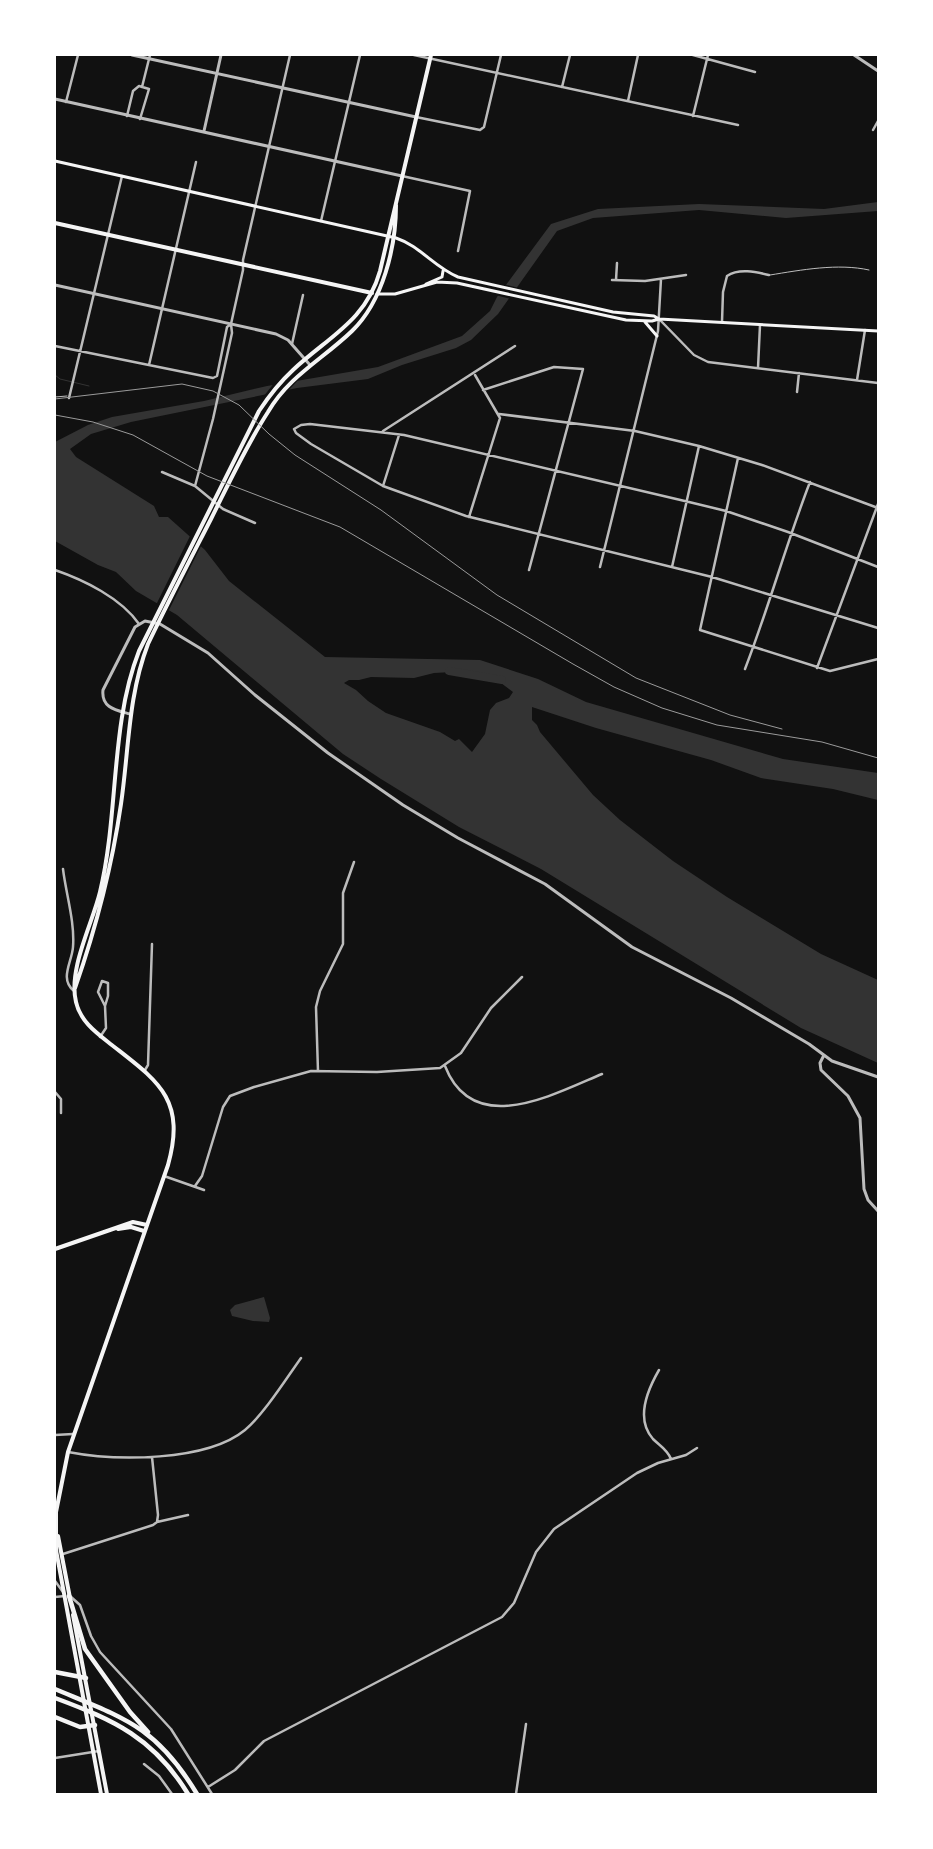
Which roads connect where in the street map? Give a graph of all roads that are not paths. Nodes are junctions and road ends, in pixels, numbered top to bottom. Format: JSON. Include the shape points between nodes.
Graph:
{"nodes":[{"id":1,"x":78,"y":55,"type":"edge"},
{"id":2,"x":132,"y":55,"type":"edge"},
{"id":3,"x":221,"y":55,"type":"edge"},
{"id":4,"x":290,"y":55,"type":"edge"},
{"id":5,"x":360,"y":55,"type":"edge"},
{"id":6,"x":414,"y":55,"type":"edge"},
{"id":7,"x":501,"y":55,"type":"edge"},
{"id":8,"x":570,"y":55,"type":"edge"},
{"id":9,"x":638,"y":55,"type":"edge"},
{"id":10,"x":693,"y":55,"type":"edge"},
{"id":11,"x":854,"y":55,"type":"edge"},
{"id":12,"x":149,"y":57,"type":"edge"},
{"id":13,"x":430,"y":57,"type":"edge"},
{"id":14,"x":707,"y":57,"type":"edge"},
{"id":15,"x":878,"y":71,"type":"edge"},
{"id":16,"x":755,"y":72,"type":"dead end"},
{"id":17,"x":217,"y":73,"type":"junction"},
{"id":18,"x":497,"y":73,"type":"junction"},
{"id":19,"x":142,"y":87,"type":"junction"},
{"id":20,"x":562,"y":87,"type":"junction"},
{"id":21,"x":283,"y":88,"type":"junction"},
{"id":22,"x":55,"y":99,"type":"edge"},
{"id":23,"x":66,"y":102,"type":"junction"},
{"id":24,"x":348,"y":102,"type":"junction"},
{"id":25,"x":628,"y":102,"type":"junction"},
{"id":26,"x":126,"y":116,"type":"junction"},
{"id":27,"x":693,"y":116,"type":"junction"},
{"id":28,"x":416,"y":117,"type":"junction"},
{"id":29,"x":140,"y":118,"type":"junction"},
{"id":30,"x":878,"y":121,"type":"edge"},
{"id":31,"x":738,"y":125,"type":"dead end"},
{"id":32,"x":874,"y":130,"type":"dead end"},
{"id":33,"x":204,"y":131,"type":"junction"},
{"id":34,"x":270,"y":146,"type":"junction"},
{"id":35,"x":336,"y":161,"type":"junction"},
{"id":36,"x":55,"y":162,"type":"edge"},
{"id":37,"x":196,"y":162,"type":"dead end"},
{"id":38,"x":122,"y":176,"type":"junction"},
{"id":39,"x":402,"y":176,"type":"junction"},
{"id":40,"x":190,"y":191,"type":"junction"},
{"id":41,"x":396,"y":203,"type":"junction"},
{"id":42,"x":256,"y":206,"type":"junction"},
{"id":43,"x":321,"y":220,"type":"junction"},
{"id":44,"x":55,"y":222,"type":"edge"},
{"id":45,"x":108,"y":234,"type":"junction"},
{"id":46,"x":387,"y":236,"type":"junction"},
{"id":47,"x":393,"y":238,"type":"junction"},
{"id":48,"x":177,"y":250,"type":"junction"},
{"id":49,"x":458,"y":251,"type":"dead end"},
{"id":50,"x":617,"y":263,"type":"dead end"},
{"id":51,"x":243,"y":265,"type":"junction"},
{"id":52,"x":869,"y":270,"type":"dead end"},
{"id":53,"x":443,"y":271,"type":"junction"},
{"id":54,"x":686,"y":275,"type":"dead end"},
{"id":55,"x":769,"y":275,"type":"joint"},
{"id":56,"x":661,"y":279,"type":"junction"},
{"id":57,"x":55,"y":285,"type":"edge"},
{"id":58,"x":424,"y":285,"type":"junction"},
{"id":59,"x":94,"y":293,"type":"junction"},
{"id":60,"x":375,"y":294,"type":"junction"},
{"id":61,"x":303,"y":295,"type":"dead end"},
{"id":62,"x":164,"y":309,"type":"junction"},
{"id":63,"x":659,"y":319,"type":"junction"},
{"id":64,"x":643,"y":321,"type":"junction"},
{"id":65,"x":722,"y":322,"type":"junction"},
{"id":66,"x":231,"y":324,"type":"junction"},
{"id":67,"x":760,"y":324,"type":"junction"},
{"id":68,"x":865,"y":330,"type":"junction"},
{"id":69,"x":878,"y":331,"type":"edge"},
{"id":70,"x":657,"y":336,"type":"junction"},
{"id":71,"x":292,"y":344,"type":"junction"},
{"id":72,"x":55,"y":346,"type":"edge"},
{"id":73,"x":515,"y":346,"type":"dead end"},
{"id":74,"x":81,"y":352,"type":"junction"},
{"id":75,"x":305,"y":359,"type":"junction"},
{"id":76,"x":310,"y":364,"type":"junction"},
{"id":77,"x":149,"y":365,"type":"junction"},
{"id":78,"x":758,"y":368,"type":"junction"},
{"id":79,"x":475,"y":374,"type":"junction"},
{"id":80,"x":800,"y":374,"type":"junction"},
{"id":81,"x":857,"y":380,"type":"junction"},
{"id":82,"x":878,"y":383,"type":"edge"},
{"id":83,"x":483,"y":390,"type":"junction"},
{"id":84,"x":797,"y":392,"type":"dead end"},
{"id":85,"x":55,"y":397,"type":"edge"},
{"id":86,"x":68,"y":397,"type":"joint"},
{"id":87,"x":499,"y":414,"type":"junction"},
{"id":88,"x":569,"y":422,"type":"junction"},
{"id":89,"x":383,"y":431,"type":"junction"},
{"id":90,"x":635,"y":431,"type":"junction"},
{"id":91,"x":399,"y":435,"type":"junction"},
{"id":92,"x":699,"y":446,"type":"junction"},
{"id":93,"x":488,"y":456,"type":"junction"},
{"id":94,"x":738,"y":458,"type":"junction"},
{"id":95,"x":556,"y":471,"type":"junction"},
{"id":96,"x":162,"y":472,"type":"dead end"},
{"id":97,"x":810,"y":482,"type":"junction"},
{"id":98,"x":195,"y":486,"type":"junction"},
{"id":99,"x":383,"y":486,"type":"junction"},
{"id":100,"x":622,"y":486,"type":"junction"},
{"id":101,"x":687,"y":501,"type":"junction"},
{"id":102,"x":878,"y":507,"type":"edge"},
{"id":103,"x":726,"y":511,"type":"junction"},
{"id":104,"x":469,"y":517,"type":"junction"},
{"id":105,"x":255,"y":523,"type":"dead end"},
{"id":106,"x":790,"y":533,"type":"junction"},
{"id":107,"x":539,"y":535,"type":"junction"},
{"id":108,"x":605,"y":552,"type":"junction"},
{"id":109,"x":858,"y":559,"type":"junction"},
{"id":110,"x":600,"y":567,"type":"dead end"},
{"id":111,"x":672,"y":567,"type":"junction"},
{"id":112,"x":878,"y":567,"type":"edge"},
{"id":113,"x":55,"y":570,"type":"edge"},
{"id":114,"x":529,"y":570,"type":"dead end"},
{"id":115,"x":712,"y":577,"type":"junction"},
{"id":116,"x":772,"y":596,"type":"junction"},
{"id":117,"x":837,"y":615,"type":"junction"},
{"id":118,"x":139,"y":624,"type":"junction"},
{"id":119,"x":878,"y":628,"type":"edge"},
{"id":120,"x":754,"y":647,"type":"junction"},
{"id":121,"x":878,"y":659,"type":"edge"},
{"id":122,"x":817,"y":668,"type":"junction"},
{"id":123,"x":745,"y":669,"type":"dead end"},
{"id":124,"x":122,"y":712,"type":"junction"},
{"id":125,"x":130,"y":714,"type":"junction"},
{"id":126,"x":354,"y":862,"type":"dead end"},
{"id":127,"x":63,"y":869,"type":"dead end"},
{"id":128,"x":152,"y":944,"type":"dead end"},
{"id":129,"x":522,"y":977,"type":"dead end"},
{"id":130,"x":74,"y":991,"type":"junction"},
{"id":131,"x":105,"y":1006,"type":"junction"},
{"id":132,"x":100,"y":1037,"type":"junction"},
{"id":133,"x":824,"y":1055,"type":"junction"},
{"id":134,"x":445,"y":1066,"type":"junction"},
{"id":135,"x":145,"y":1070,"type":"junction"},
{"id":136,"x":318,"y":1071,"type":"junction"},
{"id":137,"x":602,"y":1074,"type":"dead end"},
{"id":138,"x":878,"y":1077,"type":"edge"},
{"id":139,"x":55,"y":1092,"type":"edge"},
{"id":140,"x":61,"y":1114,"type":"dead end"},
{"id":141,"x":164,"y":1176,"type":"junction"},
{"id":142,"x":195,"y":1186,"type":"junction"},
{"id":143,"x":204,"y":1190,"type":"dead end"},
{"id":144,"x":878,"y":1211,"type":"edge"},
{"id":145,"x":146,"y":1225,"type":"junction"},
{"id":146,"x":113,"y":1229,"type":"junction"},
{"id":147,"x":144,"y":1231,"type":"junction"},
{"id":148,"x":55,"y":1249,"type":"edge"},
{"id":149,"x":302,"y":1358,"type":"dead end"},
{"id":150,"x":659,"y":1370,"type":"dead end"},
{"id":151,"x":74,"y":1434,"type":"junction"},
{"id":152,"x":55,"y":1435,"type":"edge"},
{"id":153,"x":697,"y":1448,"type":"dead end"},
{"id":154,"x":68,"y":1452,"type":"junction"},
{"id":155,"x":152,"y":1457,"type":"junction"},
{"id":156,"x":671,"y":1459,"type":"junction"},
{"id":157,"x":188,"y":1515,"type":"dead end"},
{"id":158,"x":157,"y":1522,"type":"junction"},
{"id":159,"x":56,"y":1530,"type":"edge"},
{"id":160,"x":63,"y":1554,"type":"junction"},
{"id":161,"x":55,"y":1581,"type":"edge"},
{"id":162,"x":67,"y":1596,"type":"junction"},
{"id":163,"x":55,"y":1598,"type":"edge"},
{"id":164,"x":55,"y":1672,"type":"edge"},
{"id":165,"x":80,"y":1678,"type":"junction"},
{"id":166,"x":86,"y":1678,"type":"junction"},
{"id":167,"x":55,"y":1689,"type":"edge"},
{"id":168,"x":55,"y":1698,"type":"edge"},
{"id":169,"x":55,"y":1717,"type":"edge"},
{"id":170,"x":526,"y":1724,"type":"dead end"},
{"id":171,"x":88,"y":1725,"type":"junction"},
{"id":172,"x":95,"y":1725,"type":"junction"},
{"id":173,"x":159,"y":1744,"type":"junction"},
{"id":174,"x":99,"y":1751,"type":"junction"},
{"id":175,"x":93,"y":1752,"type":"junction"},
{"id":176,"x":55,"y":1758,"type":"edge"},
{"id":177,"x":144,"y":1764,"type":"dead end"},
{"id":178,"x":208,"y":1787,"type":"junction"},
{"id":179,"x":101,"y":1794,"type":"edge"},
{"id":180,"x":107,"y":1794,"type":"edge"},
{"id":181,"x":172,"y":1794,"type":"edge"},
{"id":182,"x":188,"y":1794,"type":"edge"},
{"id":183,"x":196,"y":1794,"type":"edge"},
{"id":184,"x":212,"y":1794,"type":"edge"},
{"id":185,"x":516,"y":1794,"type":"edge"}],
"edges":[{"from":1,"to":23,"type":"street"},
{"from":2,"to":12,"type":"street"},
{"from":3,"to":17,"type":"street"},
{"from":4,"to":21,"type":"street"},
{"from":5,"to":24,"type":"street"},
{"from":6,"to":13,"type":"street"},
{"from":7,"to":18,"type":"street"},
{"from":8,"to":20,"type":"street"},
{"from":9,"to":25,"type":"street"},
{"from":10,"to":14,"type":"street"},
{"from":11,"to":15,"type":"street"},
{"from":12,"to":17,"type":"street"},
{"from":12,"to":19,"type":"street"},
{"from":13,"to":18,"type":"street"},
{"from":13,"to":28,"type":"main road"},
{"from":14,"to":16,"type":"street"},
{"from":14,"to":27,"type":"street"},
{"from":17,"to":21,"type":"street"},
{"from":17,"to":33,"type":"street"},
{"from":18,"to":20,"type":"street"},
{"from":18,"to":28,"type":"street","via":[[484,127],[480,130]]},
{"from":19,"to":26,"type":"street","via":[[134,89]]},
{"from":19,"to":29,"type":"street","via":[[149,89]]},
{"from":20,"to":25,"type":"street"},
{"from":21,"to":24,"type":"street"},
{"from":21,"to":34,"type":"street"},
{"from":22,"to":23,"type":"street"},
{"from":23,"to":26,"type":"street"},
{"from":24,"to":28,"type":"street"},
{"from":24,"to":35,"type":"street"},
{"from":25,"to":27,"type":"street"},
{"from":26,"to":29,"type":"street"},
{"from":27,"to":31,"type":"street"},
{"from":28,"to":39,"type":"main road"},
{"from":29,"to":33,"type":"street"},
{"from":30,"to":32,"type":"street"},
{"from":33,"to":34,"type":"street"},
{"from":34,"to":35,"type":"street"},
{"from":34,"to":42,"type":"street"},
{"from":35,"to":39,"type":"street"},
{"from":35,"to":43,"type":"street"},
{"from":36,"to":38,"type":"main road"},
{"from":37,"to":40,"type":"street"},
{"from":38,"to":40,"type":"main road"},
{"from":38,"to":45,"type":"street"},
{"from":39,"to":41,"type":"main road"},
{"from":39,"to":49,"type":"street","via":[[470,191]]},
{"from":40,"to":42,"type":"main road"},
{"from":40,"to":48,"type":"street"},
{"from":41,"to":46,"type":"main road"},
{"from":41,"to":47,"type":"main road"},
{"from":42,"to":43,"type":"main road"},
{"from":42,"to":51,"type":"street"},
{"from":43,"to":46,"type":"main road"},
{"from":44,"to":45,"type":"main road"},
{"from":45,"to":48,"type":"main road"},
{"from":45,"to":59,"type":"street"},
{"from":46,"to":47,"type":"main road"},
{"from":46,"to":60,"type":"main road"},
{"from":47,"to":53,"type":"main road","via":[[415,247]]},
{"from":47,"to":60,"type":"main road","via":[[384,278]]},
{"from":48,"to":51,"type":"main road"},
{"from":48,"to":62,"type":"street"},
{"from":50,"to":56,"type":"street","via":[[614,280]]},
{"from":51,"to":60,"type":"main road"},
{"from":51,"to":66,"type":"street"},
{"from":52,"to":55,"type":"lane","via":[[855,266]]},
{"from":53,"to":58,"type":"main road","via":[[442,276]]},
{"from":53,"to":63,"type":"main road","via":[[458,277]]},
{"from":54,"to":56,"type":"street"},
{"from":55,"to":65,"type":"street","via":[[746,272],[727,276]]},
{"from":56,"to":63,"type":"street"},
{"from":57,"to":59,"type":"street"},
{"from":58,"to":60,"type":"main road","via":[[395,294]]},
{"from":58,"to":64,"type":"main road","via":[[458,283]]},
{"from":59,"to":62,"type":"street"},
{"from":59,"to":74,"type":"street"},
{"from":60,"to":75,"type":"main road","via":[[354,320]]},
{"from":60,"to":76,"type":"main road","via":[[362,320]]},
{"from":61,"to":71,"type":"street"},
{"from":62,"to":66,"type":"street"},
{"from":62,"to":77,"type":"street"},
{"from":63,"to":64,"type":"main road"},
{"from":63,"to":65,"type":"main road"},
{"from":63,"to":70,"type":"street"},
{"from":63,"to":78,"type":"street","via":[[699,358]]},
{"from":64,"to":70,"type":"main road"},
{"from":65,"to":67,"type":"main road"},
{"from":66,"to":71,"type":"street","via":[[278,335]]},
{"from":66,"to":77,"type":"street","via":[[227,327],[217,376],[213,378]]},
{"from":66,"to":98,"type":"street","via":[[225,366]]},
{"from":67,"to":68,"type":"main road"},
{"from":67,"to":78,"type":"street"},
{"from":68,"to":69,"type":"main road"},
{"from":68,"to":81,"type":"street"},
{"from":70,"to":90,"type":"street"},
{"from":71,"to":75,"type":"street"},
{"from":72,"to":74,"type":"street"},
{"from":73,"to":79,"type":"street"},
{"from":74,"to":77,"type":"street"},
{"from":74,"to":86,"type":"street"},
{"from":75,"to":76,"type":"street"},
{"from":75,"to":124,"type":"main road","via":[[275,389],[256,417],[147,633],[133,666]]},
{"from":76,"to":125,"type":"main road","via":[[289,383],[268,411],[242,458],[152,636],[139,670]]},
{"from":78,"to":80,"type":"street"},
{"from":79,"to":83,"type":"street"},
{"from":79,"to":89,"type":"street"},
{"from":80,"to":81,"type":"street"},
{"from":80,"to":84,"type":"street"},
{"from":81,"to":82,"type":"street"},
{"from":83,"to":87,"type":"street"},
{"from":83,"to":88,"type":"street","via":[[554,367],[583,369]]},
{"from":85,"to":86,"type":"lane"},
{"from":87,"to":88,"type":"street"},
{"from":87,"to":93,"type":"street"},
{"from":88,"to":90,"type":"street"},
{"from":88,"to":95,"type":"street"},
{"from":89,"to":91,"type":"street"},
{"from":89,"to":99,"type":"street","via":[[310,424],[294,429],[311,444]]},
{"from":90,"to":92,"type":"street"},
{"from":90,"to":100,"type":"street"},
{"from":91,"to":93,"type":"street"},
{"from":91,"to":99,"type":"street"},
{"from":92,"to":94,"type":"street"},
{"from":92,"to":101,"type":"street"},
{"from":93,"to":95,"type":"street"},
{"from":93,"to":104,"type":"street"},
{"from":94,"to":97,"type":"street"},
{"from":94,"to":103,"type":"street"},
{"from":95,"to":100,"type":"street"},
{"from":95,"to":107,"type":"street"},
{"from":96,"to":98,"type":"street"},
{"from":97,"to":102,"type":"street"},
{"from":97,"to":106,"type":"street"},
{"from":98,"to":105,"type":"street","via":[[223,509]]},
{"from":99,"to":104,"type":"street"},
{"from":100,"to":101,"type":"street"},
{"from":100,"to":108,"type":"street"},
{"from":101,"to":103,"type":"street"},
{"from":101,"to":111,"type":"street"},
{"from":102,"to":109,"type":"street"},
{"from":103,"to":106,"type":"street"},
{"from":103,"to":115,"type":"street"},
{"from":104,"to":107,"type":"street"},
{"from":106,"to":109,"type":"street"},
{"from":106,"to":116,"type":"street"},
{"from":107,"to":108,"type":"street"},
{"from":107,"to":114,"type":"street"},
{"from":108,"to":110,"type":"street"},
{"from":108,"to":111,"type":"street"},
{"from":109,"to":112,"type":"street"},
{"from":109,"to":117,"type":"street"},
{"from":111,"to":115,"type":"street"},
{"from":113,"to":118,"type":"street","via":[[102,593],[128,610]]},
{"from":115,"to":116,"type":"street"},
{"from":115,"to":120,"type":"street","via":[[700,630]]},
{"from":116,"to":117,"type":"street"},
{"from":116,"to":120,"type":"street"},
{"from":117,"to":119,"type":"street"},
{"from":117,"to":122,"type":"street"},
{"from":118,"to":124,"type":"street","via":[[129,637],[103,690],[105,704]]},
{"from":118,"to":133,"type":"street","via":[[149,621],[160,624],[198,646],[328,753],[398,802],[544,884],[632,947],[731,998]]},
{"from":120,"to":122,"type":"street"},
{"from":120,"to":123,"type":"street"},
{"from":121,"to":122,"type":"street","via":[[830,671]]},
{"from":124,"to":125,"type":"street"},
{"from":124,"to":130,"type":"main road","via":[[108,849],[96,907],[74,977]]},
{"from":125,"to":130,"type":"main road","via":[[122,802],[112,856],[99,913]]},
{"from":126,"to":136,"type":"street","via":[[343,893],[343,944],[320,991],[316,1007]]},
{"from":127,"to":130,"type":"street","via":[[73,939],[66,976]]},
{"from":128,"to":135,"type":"street","via":[[148,1065]]},
{"from":129,"to":134,"type":"street","via":[[494,1004],[466,1047]]},
{"from":130,"to":132,"type":"main road","via":[[81,1015]]},
{"from":131,"to":131,"type":"street","via":[[108,984],[102,981],[98,992]]},
{"from":131,"to":132,"type":"street","via":[[106,1028]]},
{"from":132,"to":135,"type":"main road"},
{"from":133,"to":138,"type":"street","via":[[841,1065]]},
{"from":133,"to":144,"type":"street","via":[[821,1070],[848,1096],[860,1118],[864,1189],[868,1200]]},
{"from":134,"to":136,"type":"street","via":[[433,1070]]},
{"from":134,"to":137,"type":"street","via":[[461,1094],[490,1106],[542,1098]]},
{"from":135,"to":141,"type":"main road","via":[[165,1094],[174,1123],[174,1143]]},
{"from":136,"to":142,"type":"street","via":[[304,1072],[230,1096],[223,1107],[202,1176]]},
{"from":139,"to":140,"type":"street","via":[[62,1099]]},
{"from":141,"to":142,"type":"street"},
{"from":141,"to":145,"type":"main road"},
{"from":142,"to":143,"type":"street"},
{"from":145,"to":146,"type":"main road","via":[[132,1222]]},
{"from":145,"to":147,"type":"main road"},
{"from":146,"to":147,"type":"main road","via":[[132,1227]]},
{"from":146,"to":148,"type":"main road"},
{"from":147,"to":151,"type":"main road"},
{"from":149,"to":155,"type":"street","via":[[258,1417],[239,1434],[203,1448]]},
{"from":150,"to":156,"type":"street","via":[[650,1386],[644,1412],[649,1433],[669,1452]]},
{"from":151,"to":152,"type":"street"},
{"from":151,"to":154,"type":"main road"},
{"from":153,"to":156,"type":"street"},
{"from":154,"to":155,"type":"street","via":[[107,1458]]},
{"from":154,"to":159,"type":"main road","via":[[58,1494]]},
{"from":155,"to":158,"type":"street"},
{"from":156,"to":178,"type":"street","via":[[637,1473],[554,1529],[536,1552],[514,1603],[502,1617],[264,1741],[235,1770]]},
{"from":157,"to":158,"type":"street"},
{"from":158,"to":160,"type":"street"},
{"from":159,"to":160,"type":"main road"},
{"from":159,"to":162,"type":"main road","via":[[56,1550]]},
{"from":160,"to":162,"type":"main road"},
{"from":161,"to":162,"type":"street"},
{"from":162,"to":163,"type":"street"},
{"from":162,"to":165,"type":"main road"},
{"from":162,"to":166,"type":"main road"},
{"from":162,"to":173,"type":"highway","via":[[85,1649],[130,1712]]},
{"from":162,"to":178,"type":"street","via":[[80,1605],[90,1636],[100,1652],[171,1729]]},
{"from":164,"to":165,"type":"highway"},
{"from":165,"to":166,"type":"highway"},
{"from":165,"to":171,"type":"main road"},
{"from":166,"to":172,"type":"main road"},
{"from":167,"to":173,"type":"highway","via":[[123,1717]]},
{"from":168,"to":182,"type":"highway","via":[[128,1729],[157,1752]]},
{"from":169,"to":171,"type":"highway","via":[[74,1725]]},
{"from":170,"to":185,"type":"street"},
{"from":171,"to":172,"type":"highway"},
{"from":171,"to":175,"type":"main road"},
{"from":172,"to":174,"type":"main road"},
{"from":173,"to":183,"type":"highway","via":[[177,1764]]},
{"from":174,"to":175,"type":"street"},
{"from":174,"to":180,"type":"main road"},
{"from":175,"to":176,"type":"street"},
{"from":175,"to":179,"type":"main road"},
{"from":177,"to":181,"type":"street","via":[[159,1776]]},
{"from":178,"to":184,"type":"street"}]}
